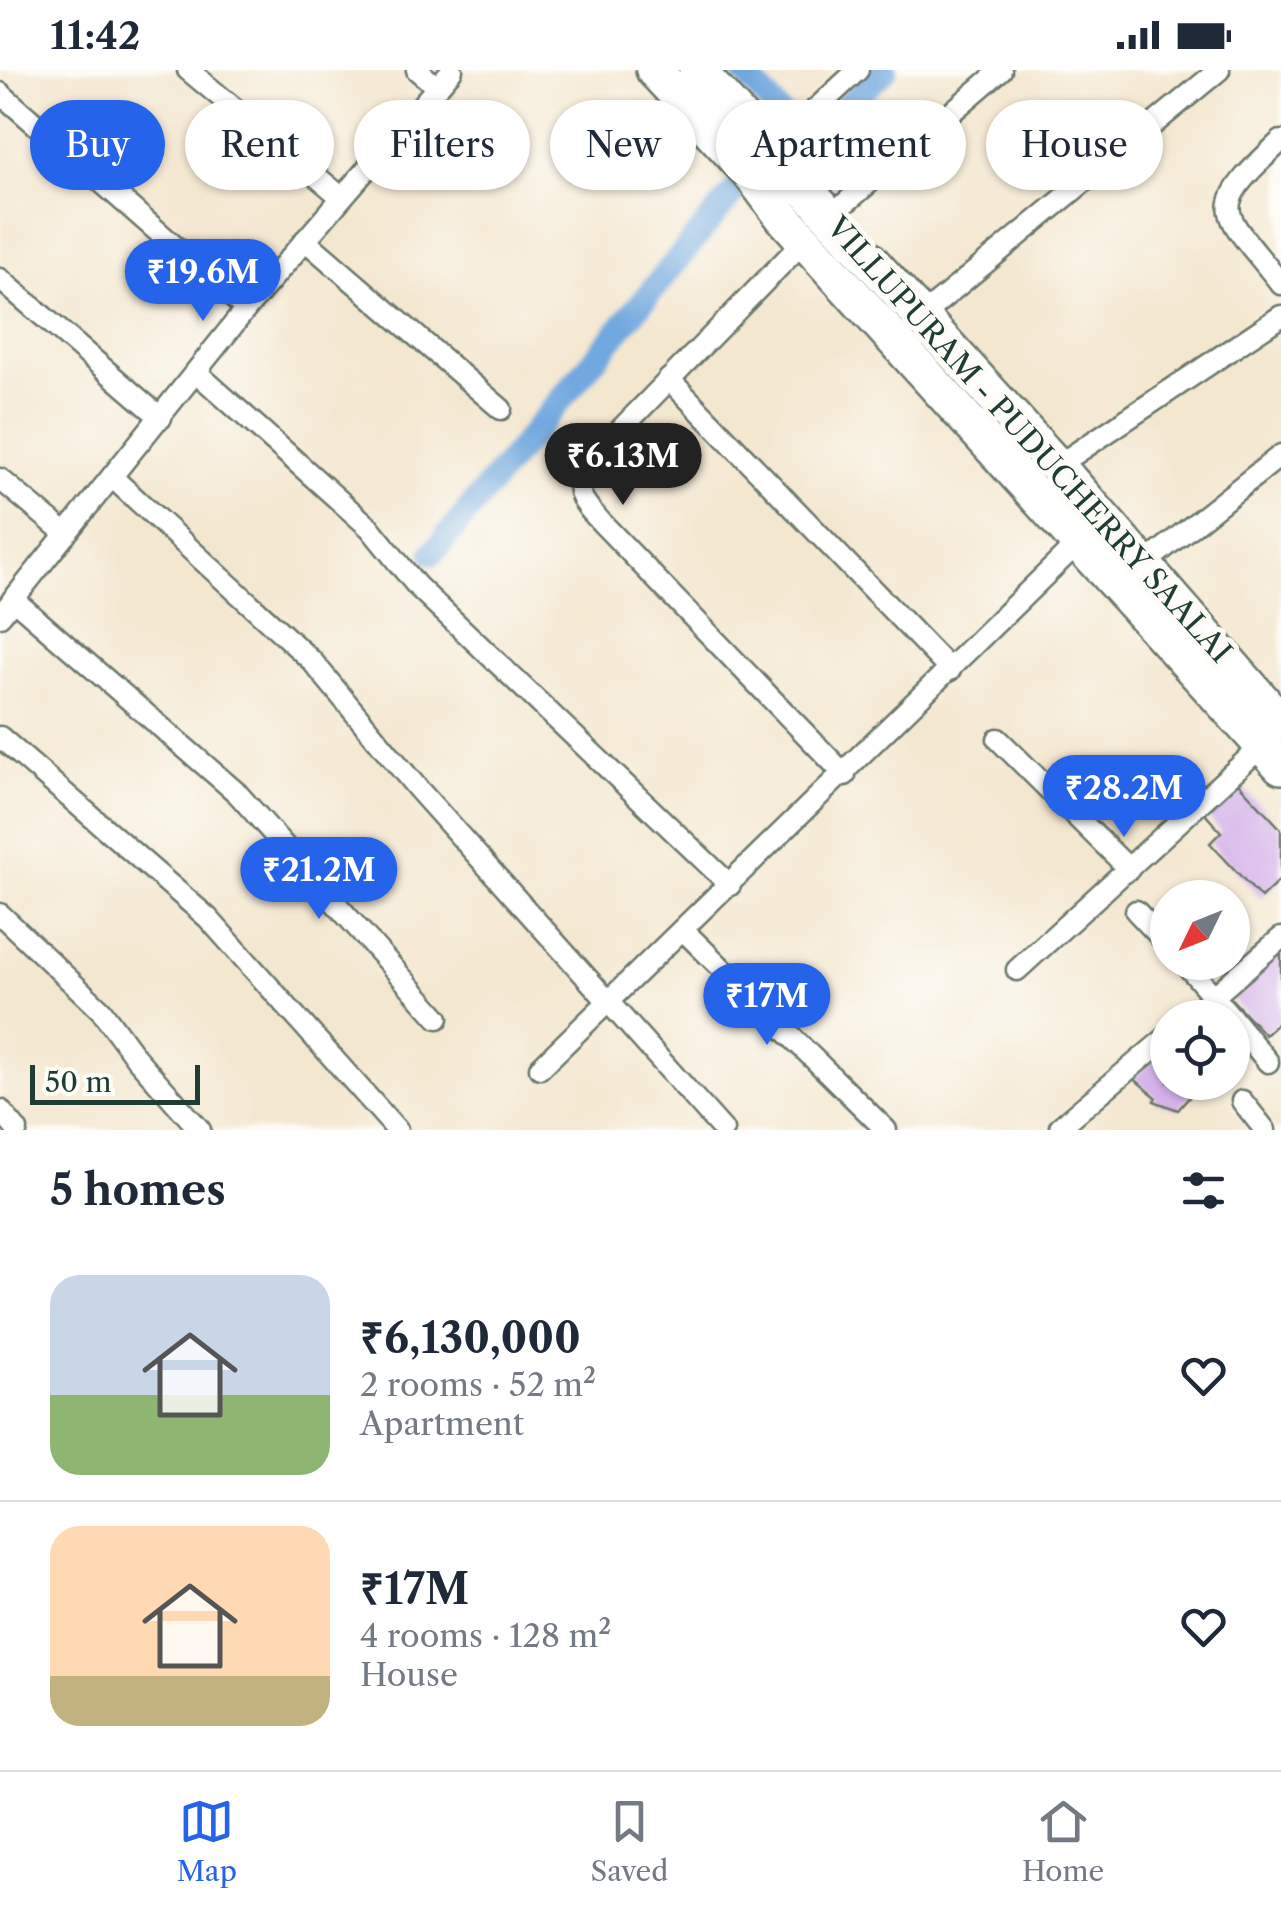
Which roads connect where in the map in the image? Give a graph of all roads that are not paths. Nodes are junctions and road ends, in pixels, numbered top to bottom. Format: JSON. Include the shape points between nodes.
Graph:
{"nodes":[{"id":1,"x":188,"y":70,"type":"edge"},
{"id":2,"x":417,"y":70,"type":"edge"},
{"id":3,"x":452,"y":70,"type":"edge"},
{"id":4,"x":654,"y":70,"type":"edge"},
{"id":5,"x":697,"y":70,"type":"edge"},
{"id":6,"x":858,"y":70,"type":"edge"},
{"id":7,"x":1001,"y":70,"type":"edge"},
{"id":8,"x":1219,"y":70,"type":"edge"},
{"id":9,"x":437,"y":87,"type":"junction"},
{"id":10,"x":0,"y":93,"type":"edge"},
{"id":11,"x":718,"y":100,"type":"edge"},
{"id":12,"x":826,"y":100,"type":"edge"},
{"id":13,"x":716,"y":122,"type":"edge"},
{"id":14,"x":1281,"y":142,"type":"edge"},
{"id":15,"x":785,"y":190,"type":"edge"},
{"id":16,"x":340,"y":196,"type":"junction"},
{"id":17,"x":807,"y":218,"type":"junction"},
{"id":18,"x":304,"y":240,"type":"junction"},
{"id":19,"x":0,"y":279,"type":"edge"},
{"id":20,"x":1281,"y":284,"type":"edge"},
{"id":21,"x":246,"y":310,"type":"junction"},
{"id":22,"x":1281,"y":316,"type":"edge"},
{"id":23,"x":906,"y":329,"type":"junction"},
{"id":24,"x":196,"y":372,"type":"junction"},
{"id":25,"x":669,"y":379,"type":"junction"},
{"id":26,"x":502,"y":409,"type":"dead end"},
{"id":27,"x":161,"y":418,"type":"junction"},
{"id":28,"x":1281,"y":454,"type":"edge"},
{"id":29,"x":1057,"y":466,"type":"junction"},
{"id":30,"x":113,"y":478,"type":"junction"},
{"id":31,"x":0,"y":479,"type":"edge"},
{"id":32,"x":66,"y":534,"type":"junction"},
{"id":33,"x":1134,"y":554,"type":"junction"},
{"id":34,"x":1087,"y":557,"type":"junction"},
{"id":35,"x":7,"y":608,"type":"edge"},
{"id":36,"x":950,"y":670,"type":"junction"},
{"id":37,"x":1270,"y":727,"type":"edge"},
{"id":38,"x":0,"y":736,"type":"edge"},
{"id":39,"x":998,"y":739,"type":"dead end"},
{"id":40,"x":844,"y":775,"type":"junction"},
{"id":41,"x":1130,"y":869,"type":"junction"},
{"id":42,"x":730,"y":885,"type":"junction"},
{"id":43,"x":1136,"y":911,"type":"dead end"},
{"id":44,"x":0,"y":914,"type":"edge"},
{"id":45,"x":1150,"y":926,"type":"edge"},
{"id":46,"x":683,"y":930,"type":"junction"},
{"id":47,"x":1281,"y":938,"type":"edge"},
{"id":48,"x":1017,"y":970,"type":"dead end"},
{"id":49,"x":1200,"y":980,"type":"edge"},
{"id":50,"x":1215,"y":996,"type":"junction"},
{"id":51,"x":1210,"y":1000,"type":"edge"},
{"id":52,"x":1218,"y":1000,"type":"edge"},
{"id":53,"x":608,"y":1002,"type":"junction"},
{"id":54,"x":438,"y":1018,"type":"dead end"},
{"id":55,"x":1250,"y":1040,"type":"edge"},
{"id":56,"x":1150,"y":1051,"type":"edge"},
{"id":57,"x":1268,"y":1062,"type":"dead end"},
{"id":58,"x":540,"y":1068,"type":"dead end"},
{"id":59,"x":1242,"y":1102,"type":"dead end"},
{"id":60,"x":0,"y":1110,"type":"edge"},
{"id":61,"x":1060,"y":1127,"type":"dead end"},
{"id":62,"x":17,"y":1130,"type":"edge"},
{"id":63,"x":200,"y":1130,"type":"edge"},
{"id":64,"x":397,"y":1130,"type":"edge"},
{"id":65,"x":723,"y":1130,"type":"edge"},
{"id":66,"x":886,"y":1130,"type":"edge"},
{"id":67,"x":1266,"y":1130,"type":"edge"}],
"edges":[{"from":1,"to":16,"type":"street"},
{"from":2,"to":9,"type":"street"},
{"from":3,"to":9,"type":"street"},
{"from":4,"to":13,"type":"highway"},
{"from":5,"to":11,"type":"highway","name":"VILLUPURAM - PUDUCHERRY SAALAI"},
{"from":6,"to":12,"type":"street"},
{"from":7,"to":17,"type":"street"},
{"from":8,"to":23,"type":"street"},
{"from":9,"to":16,"type":"street"},
{"from":10,"to":21,"type":"street"},
{"from":14,"to":20,"type":"street","via":[[1234,186],[1227,202],[1231,220]]},
{"from":15,"to":17,"type":"highway","name":"VILLUPURAM - PUDUCHERRY SAALAI"},
{"from":16,"to":18,"type":"street"},
{"from":17,"to":23,"type":"highway","name":"VILLUPURAM - PUDUCHERRY SAALAI"},
{"from":17,"to":25,"type":"street"},
{"from":18,"to":21,"type":"street"},
{"from":18,"to":26,"type":"street"},
{"from":19,"to":27,"type":"street"},
{"from":21,"to":24,"type":"street"},
{"from":22,"to":29,"type":"street"},
{"from":23,"to":29,"type":"highway","name":"VILLUPURAM - PUDUCHERRY SAALAI"},
{"from":23,"to":34,"type":"highway","name":"VILLUPURAM - PUDUCHERRY SAALAI"},
{"from":24,"to":27,"type":"street"},
{"from":24,"to":42,"type":"street","via":[[370,528],[417,586]]},
{"from":25,"to":36,"type":"street"},
{"from":25,"to":40,"type":"street","via":[[586,466],[579,495]]},
{"from":27,"to":30,"type":"street"},
{"from":28,"to":33,"type":"street"},
{"from":29,"to":33,"type":"highway","name":"VILLUPURAM - PUDUCHERRY SAALAI"},
{"from":30,"to":32,"type":"street"},
{"from":30,"to":53,"type":"street","via":[[312,660]]},
{"from":31,"to":32,"type":"street"},
{"from":32,"to":35,"type":"street"},
{"from":33,"to":34,"type":"highway"},
{"from":33,"to":37,"type":"highway","name":"VILLUPURAM - PUDUCHERRY SAALAI"},
{"from":34,"to":36,"type":"street"},
{"from":34,"to":37,"type":"highway","name":"VILLUPURAM - PUDUCHERRY SAALAI"},
{"from":35,"to":54,"type":"street","via":[[238,793]]},
{"from":36,"to":40,"type":"street"},
{"from":37,"to":41,"type":"street"},
{"from":38,"to":64,"type":"street","via":[[232,943]]},
{"from":39,"to":41,"type":"street"},
{"from":40,"to":42,"type":"street"},
{"from":41,"to":48,"type":"street"},
{"from":42,"to":46,"type":"street"},
{"from":43,"to":45,"type":"street"},
{"from":44,"to":63,"type":"street","via":[[101,1010]]},
{"from":46,"to":53,"type":"street"},
{"from":46,"to":66,"type":"street"},
{"from":47,"to":50,"type":"street"},
{"from":49,"to":50,"type":"street"},
{"from":50,"to":51,"type":"street"},
{"from":50,"to":52,"type":"street"},
{"from":53,"to":58,"type":"street"},
{"from":53,"to":65,"type":"street"},
{"from":55,"to":57,"type":"street"},
{"from":56,"to":61,"type":"street"},
{"from":59,"to":67,"type":"street"},
{"from":60,"to":62,"type":"street"}]}
